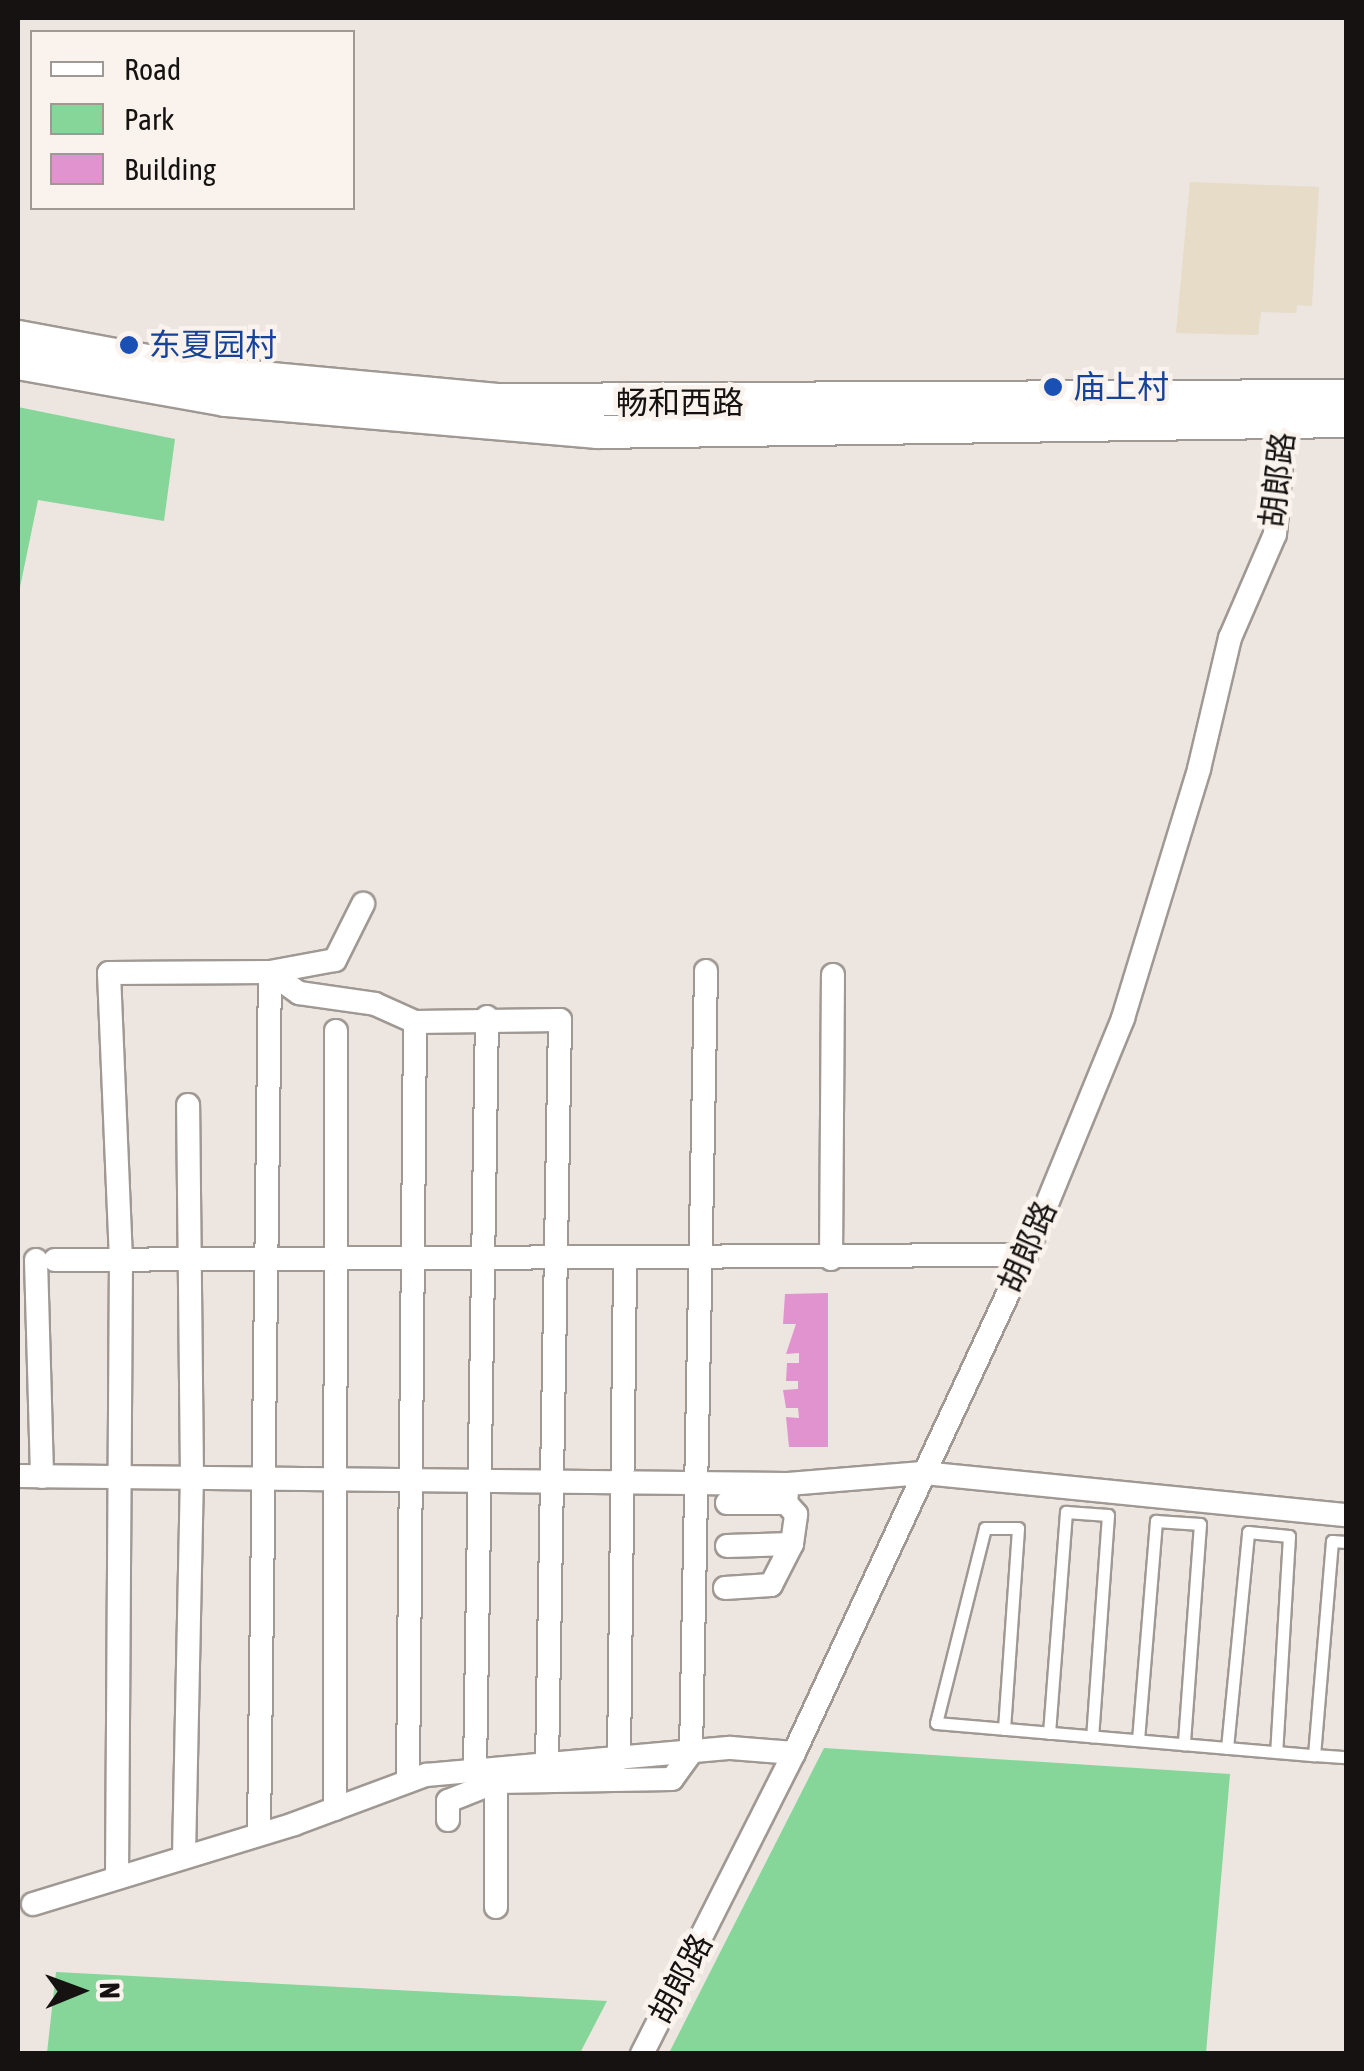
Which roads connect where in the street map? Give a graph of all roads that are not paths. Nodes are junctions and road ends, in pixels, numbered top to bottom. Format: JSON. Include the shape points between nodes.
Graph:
{"nodes":[{"id":1,"x":18,"y":337,"type":"edge"},
{"id":2,"x":18,"y":363,"type":"edge"},
{"id":3,"x":1346,"y":396,"type":"edge"},
{"id":4,"x":1286,"y":409,"type":"junction"},
{"id":5,"x":1346,"y":421,"type":"edge"},
{"id":6,"x":363,"y":904,"type":"dead end"},
{"id":7,"x":706,"y":971,"type":"dead end"},
{"id":8,"x":270,"y":972,"type":"junction"},
{"id":9,"x":833,"y":975,"type":"dead end"},
{"id":10,"x":487,"y":1017,"type":"junction"},
{"id":11,"x":416,"y":1022,"type":"junction"},
{"id":12,"x":336,"y":1031,"type":"dead end"},
{"id":13,"x":188,"y":1104,"type":"dead end"},
{"id":14,"x":1026,"y":1256,"type":"junction"},
{"id":15,"x":831,"y":1259,"type":"junction"},
{"id":16,"x":121,"y":1260,"type":"junction"},
{"id":17,"x":186,"y":1260,"type":"junction"},
{"id":18,"x":262,"y":1260,"type":"junction"},
{"id":19,"x":336,"y":1260,"type":"junction"},
{"id":20,"x":413,"y":1260,"type":"junction"},
{"id":21,"x":484,"y":1260,"type":"junction"},
{"id":22,"x":556,"y":1260,"type":"junction"},
{"id":23,"x":625,"y":1260,"type":"junction"},
{"id":24,"x":702,"y":1260,"type":"junction"},
{"id":25,"x":922,"y":1472,"type":"junction"},
{"id":26,"x":18,"y":1476,"type":"edge"},
{"id":27,"x":42,"y":1477,"type":"junction"},
{"id":28,"x":116,"y":1478,"type":"junction"},
{"id":29,"x":192,"y":1478,"type":"junction"},
{"id":30,"x":260,"y":1479,"type":"junction"},
{"id":31,"x":336,"y":1480,"type":"junction"},
{"id":32,"x":411,"y":1480,"type":"junction"},
{"id":33,"x":480,"y":1481,"type":"junction"},
{"id":34,"x":552,"y":1482,"type":"junction"},
{"id":35,"x":622,"y":1482,"type":"junction"},
{"id":36,"x":700,"y":1483,"type":"junction"},
{"id":37,"x":787,"y":1494,"type":"junction"},
{"id":38,"x":726,"y":1503,"type":"dead end"},
{"id":39,"x":1346,"y":1515,"type":"edge"},
{"id":40,"x":1346,"y":1542,"type":"edge"},
{"id":41,"x":792,"y":1544,"type":"junction"},
{"id":42,"x":727,"y":1546,"type":"dead end"},
{"id":43,"x":724,"y":1588,"type":"dead end"},
{"id":44,"x":1004,"y":1729,"type":"junction"},
{"id":45,"x":1049,"y":1733,"type":"junction"},
{"id":46,"x":1092,"y":1736,"type":"junction"},
{"id":47,"x":1138,"y":1740,"type":"junction"},
{"id":48,"x":1184,"y":1744,"type":"junction"},
{"id":49,"x":1227,"y":1748,"type":"junction"},
{"id":50,"x":1276,"y":1752,"type":"junction"},
{"id":51,"x":691,"y":1753,"type":"junction"},
{"id":52,"x":794,"y":1753,"type":"junction"},
{"id":53,"x":1314,"y":1755,"type":"junction"},
{"id":54,"x":1346,"y":1757,"type":"edge"},
{"id":55,"x":619,"y":1758,"type":"junction"},
{"id":56,"x":547,"y":1764,"type":"junction"},
{"id":57,"x":486,"y":1776,"type":"junction"},
{"id":58,"x":408,"y":1782,"type":"junction"},
{"id":59,"x":334,"y":1809,"type":"junction"},
{"id":60,"x":448,"y":1820,"type":"dead end"},
{"id":61,"x":258,"y":1834,"type":"junction"},
{"id":62,"x":184,"y":1856,"type":"junction"},
{"id":63,"x":117,"y":1877,"type":"junction"},
{"id":64,"x":33,"y":1904,"type":"dead end"},
{"id":65,"x":496,"y":1907,"type":"dead end"},
{"id":66,"x":642,"y":2054,"type":"edge"}],
"edges":[{"from":1,"to":4,"type":"main road","name":"畅和西路","via":[[218,374],[500,400]]},
{"from":2,"to":4,"type":"main road","name":"畅和西路","via":[[225,400],[519,428]]},
{"from":3,"to":4,"type":"main road","name":"畅和西路"},
{"from":4,"to":5,"type":"main road","name":"畅和西路"},
{"from":4,"to":14,"type":"street","name":"胡郎路","via":[[1275,534],[1230,638],[1163,897],[1123,1018]]},
{"from":6,"to":8,"type":"street","via":[[335,960]]},
{"from":7,"to":24,"type":"street"},
{"from":8,"to":11,"type":"street","via":[[299,994],[375,1004]]},
{"from":8,"to":16,"type":"street","via":[[110,973]]},
{"from":8,"to":18,"type":"street"},
{"from":9,"to":15,"type":"street"},
{"from":10,"to":11,"type":"street"},
{"from":10,"to":21,"type":"street"},
{"from":10,"to":22,"type":"street","via":[[560,1020]]},
{"from":11,"to":20,"type":"street"},
{"from":12,"to":19,"type":"street"},
{"from":13,"to":17,"type":"street"},
{"from":14,"to":15,"type":"street"},
{"from":14,"to":25,"type":"street","name":"胡郎路"},
{"from":15,"to":24,"type":"street"},
{"from":16,"to":17,"type":"street"},
{"from":16,"to":27,"type":"street","via":[[46,1260]]},
{"from":16,"to":28,"type":"street"},
{"from":17,"to":18,"type":"street"},
{"from":17,"to":29,"type":"street"},
{"from":18,"to":19,"type":"street"},
{"from":18,"to":30,"type":"street"},
{"from":19,"to":20,"type":"street"},
{"from":19,"to":31,"type":"street"},
{"from":20,"to":21,"type":"street"},
{"from":20,"to":32,"type":"street"},
{"from":21,"to":22,"type":"street"},
{"from":21,"to":33,"type":"street"},
{"from":22,"to":23,"type":"street"},
{"from":22,"to":34,"type":"street"},
{"from":23,"to":24,"type":"street"},
{"from":23,"to":35,"type":"street"},
{"from":24,"to":36,"type":"street"},
{"from":25,"to":37,"type":"street"},
{"from":25,"to":39,"type":"street"},
{"from":25,"to":52,"type":"street","name":"胡郎路"},
{"from":26,"to":27,"type":"street"},
{"from":27,"to":28,"type":"street"},
{"from":28,"to":29,"type":"street"},
{"from":28,"to":63,"type":"street"},
{"from":29,"to":30,"type":"street"},
{"from":29,"to":62,"type":"street"},
{"from":30,"to":31,"type":"street"},
{"from":30,"to":61,"type":"street"},
{"from":31,"to":32,"type":"street"},
{"from":31,"to":59,"type":"street"},
{"from":32,"to":33,"type":"street"},
{"from":32,"to":58,"type":"street"},
{"from":33,"to":34,"type":"street"},
{"from":33,"to":57,"type":"street"},
{"from":34,"to":35,"type":"street"},
{"from":34,"to":56,"type":"street"},
{"from":35,"to":36,"type":"street"},
{"from":35,"to":55,"type":"street"},
{"from":36,"to":37,"type":"street"},
{"from":36,"to":51,"type":"street"},
{"from":37,"to":38,"type":"street"},
{"from":37,"to":41,"type":"street","via":[[796,1514]]},
{"from":40,"to":53,"type":"lane","via":[[1332,1541]]},
{"from":41,"to":42,"type":"street"},
{"from":41,"to":43,"type":"street","via":[[771,1585]]},
{"from":44,"to":44,"type":"lane","via":[[936,1724],[985,1528],[1018,1528]]},
{"from":44,"to":45,"type":"lane"},
{"from":45,"to":46,"type":"lane"},
{"from":45,"to":46,"type":"lane","via":[[1066,1512],[1108,1515]]},
{"from":46,"to":47,"type":"lane"},
{"from":47,"to":48,"type":"lane"},
{"from":47,"to":48,"type":"lane","via":[[1156,1520],[1200,1524]]},
{"from":48,"to":49,"type":"lane"},
{"from":49,"to":50,"type":"lane"},
{"from":49,"to":50,"type":"lane","via":[[1248,1532],[1289,1536]]},
{"from":50,"to":53,"type":"lane"},
{"from":51,"to":52,"type":"street"},
{"from":51,"to":55,"type":"street"},
{"from":51,"to":57,"type":"street","via":[[672,1779]]},
{"from":52,"to":66,"type":"street","name":"胡郎路"},
{"from":53,"to":54,"type":"lane"},
{"from":55,"to":56,"type":"street"},
{"from":56,"to":57,"type":"street"},
{"from":57,"to":58,"type":"street"},
{"from":57,"to":60,"type":"street","via":[[448,1801]]},
{"from":57,"to":65,"type":"street"},
{"from":58,"to":59,"type":"street"},
{"from":59,"to":61,"type":"street"},
{"from":61,"to":62,"type":"street"},
{"from":62,"to":63,"type":"street"},
{"from":63,"to":64,"type":"street"}]}
